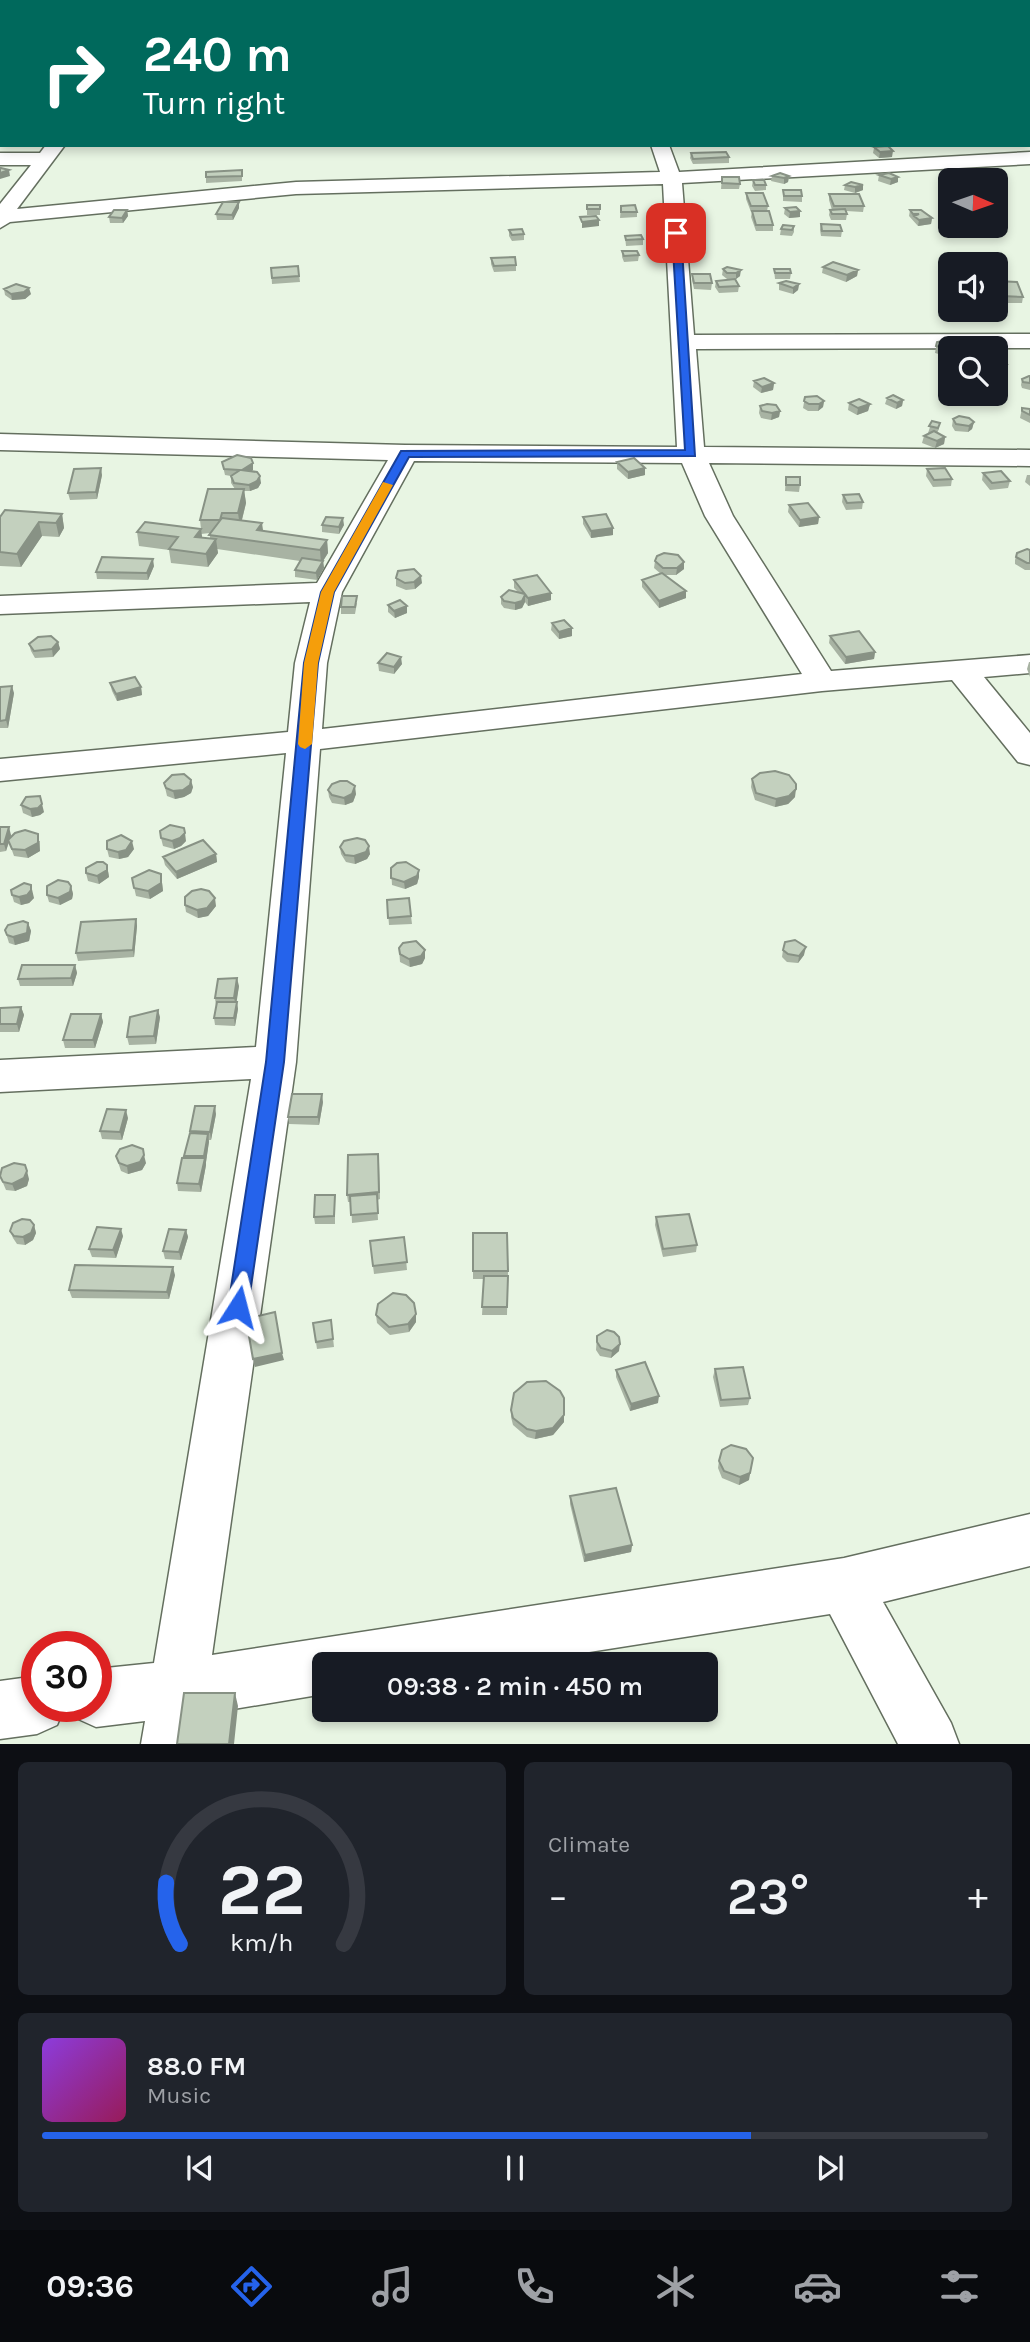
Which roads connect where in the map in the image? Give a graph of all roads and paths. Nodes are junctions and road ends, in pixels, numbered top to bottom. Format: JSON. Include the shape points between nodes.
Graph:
{"nodes":[{"id":1,"x":661,"y":147,"type":"edge"},
{"id":2,"x":50,"y":152,"type":"edge"},
{"id":3,"x":1030,"y":158,"type":"edge"},
{"id":4,"x":0,"y":159,"type":"edge"},
{"id":5,"x":672,"y":178,"type":"junction"},
{"id":6,"x":3,"y":213,"type":"edge"},
{"id":7,"x":1030,"y":341,"type":"edge"},
{"id":8,"x":685,"y":342,"type":"junction"},
{"id":9,"x":0,"y":442,"type":"edge"},
{"id":10,"x":405,"y":453,"type":"junction"},
{"id":11,"x":691,"y":454,"type":"junction"},
{"id":12,"x":1030,"y":458,"type":"edge"},
{"id":13,"x":327,"y":592,"type":"junction"},
{"id":14,"x":0,"y":605,"type":"edge"},
{"id":15,"x":1030,"y":664,"type":"edge"},
{"id":16,"x":960,"y":669,"type":"junction"},
{"id":17,"x":822,"y":681,"type":"junction"},
{"id":18,"x":305,"y":741,"type":"junction"},
{"id":19,"x":1030,"y":755,"type":"edge"},
{"id":20,"x":0,"y":770,"type":"edge"},
{"id":21,"x":275,"y":1062,"type":"junction"},
{"id":22,"x":0,"y":1076,"type":"edge"},
{"id":23,"x":1030,"y":1540,"type":"edge"},
{"id":24,"x":844,"y":1585,"type":"junction"},
{"id":25,"x":413,"y":1652,"type":"edge"},
{"id":26,"x":312,"y":1668,"type":"edge"},
{"id":27,"x":180,"y":1689,"type":"junction"},
{"id":28,"x":112,"y":1696,"type":"edge"},
{"id":29,"x":21,"y":1707,"type":"edge"},
{"id":30,"x":0,"y":1710,"type":"edge"},
{"id":31,"x":170,"y":1744,"type":"edge"},
{"id":32,"x":930,"y":1744,"type":"edge"}],
"edges":[{"from":1,"to":5,"type":"street"},
{"from":2,"to":4,"type":"street"},
{"from":2,"to":6,"type":"street"},
{"from":3,"to":5,"type":"street"},
{"from":5,"to":6,"type":"street","via":[[296,188]]},
{"from":5,"to":8,"type":"street"},
{"from":7,"to":8,"type":"street"},
{"from":8,"to":11,"type":"street"},
{"from":9,"to":10,"type":"street"},
{"from":10,"to":11,"type":"street"},
{"from":10,"to":13,"type":"street"},
{"from":11,"to":12,"type":"street"},
{"from":11,"to":17,"type":"street","via":[[719,516]]},
{"from":13,"to":14,"type":"street"},
{"from":13,"to":18,"type":"street","via":[[311,663]]},
{"from":15,"to":16,"type":"street"},
{"from":16,"to":17,"type":"street"},
{"from":16,"to":19,"type":"street"},
{"from":17,"to":18,"type":"street"},
{"from":18,"to":20,"type":"street"},
{"from":18,"to":21,"type":"street"},
{"from":21,"to":22,"type":"street"},
{"from":21,"to":27,"type":"street"},
{"from":23,"to":24,"type":"street"},
{"from":24,"to":25,"type":"street"},
{"from":24,"to":32,"type":"street"},
{"from":26,"to":27,"type":"street"},
{"from":27,"to":28,"type":"street"},
{"from":27,"to":31,"type":"street"},
{"from":29,"to":30,"type":"street"}]}
